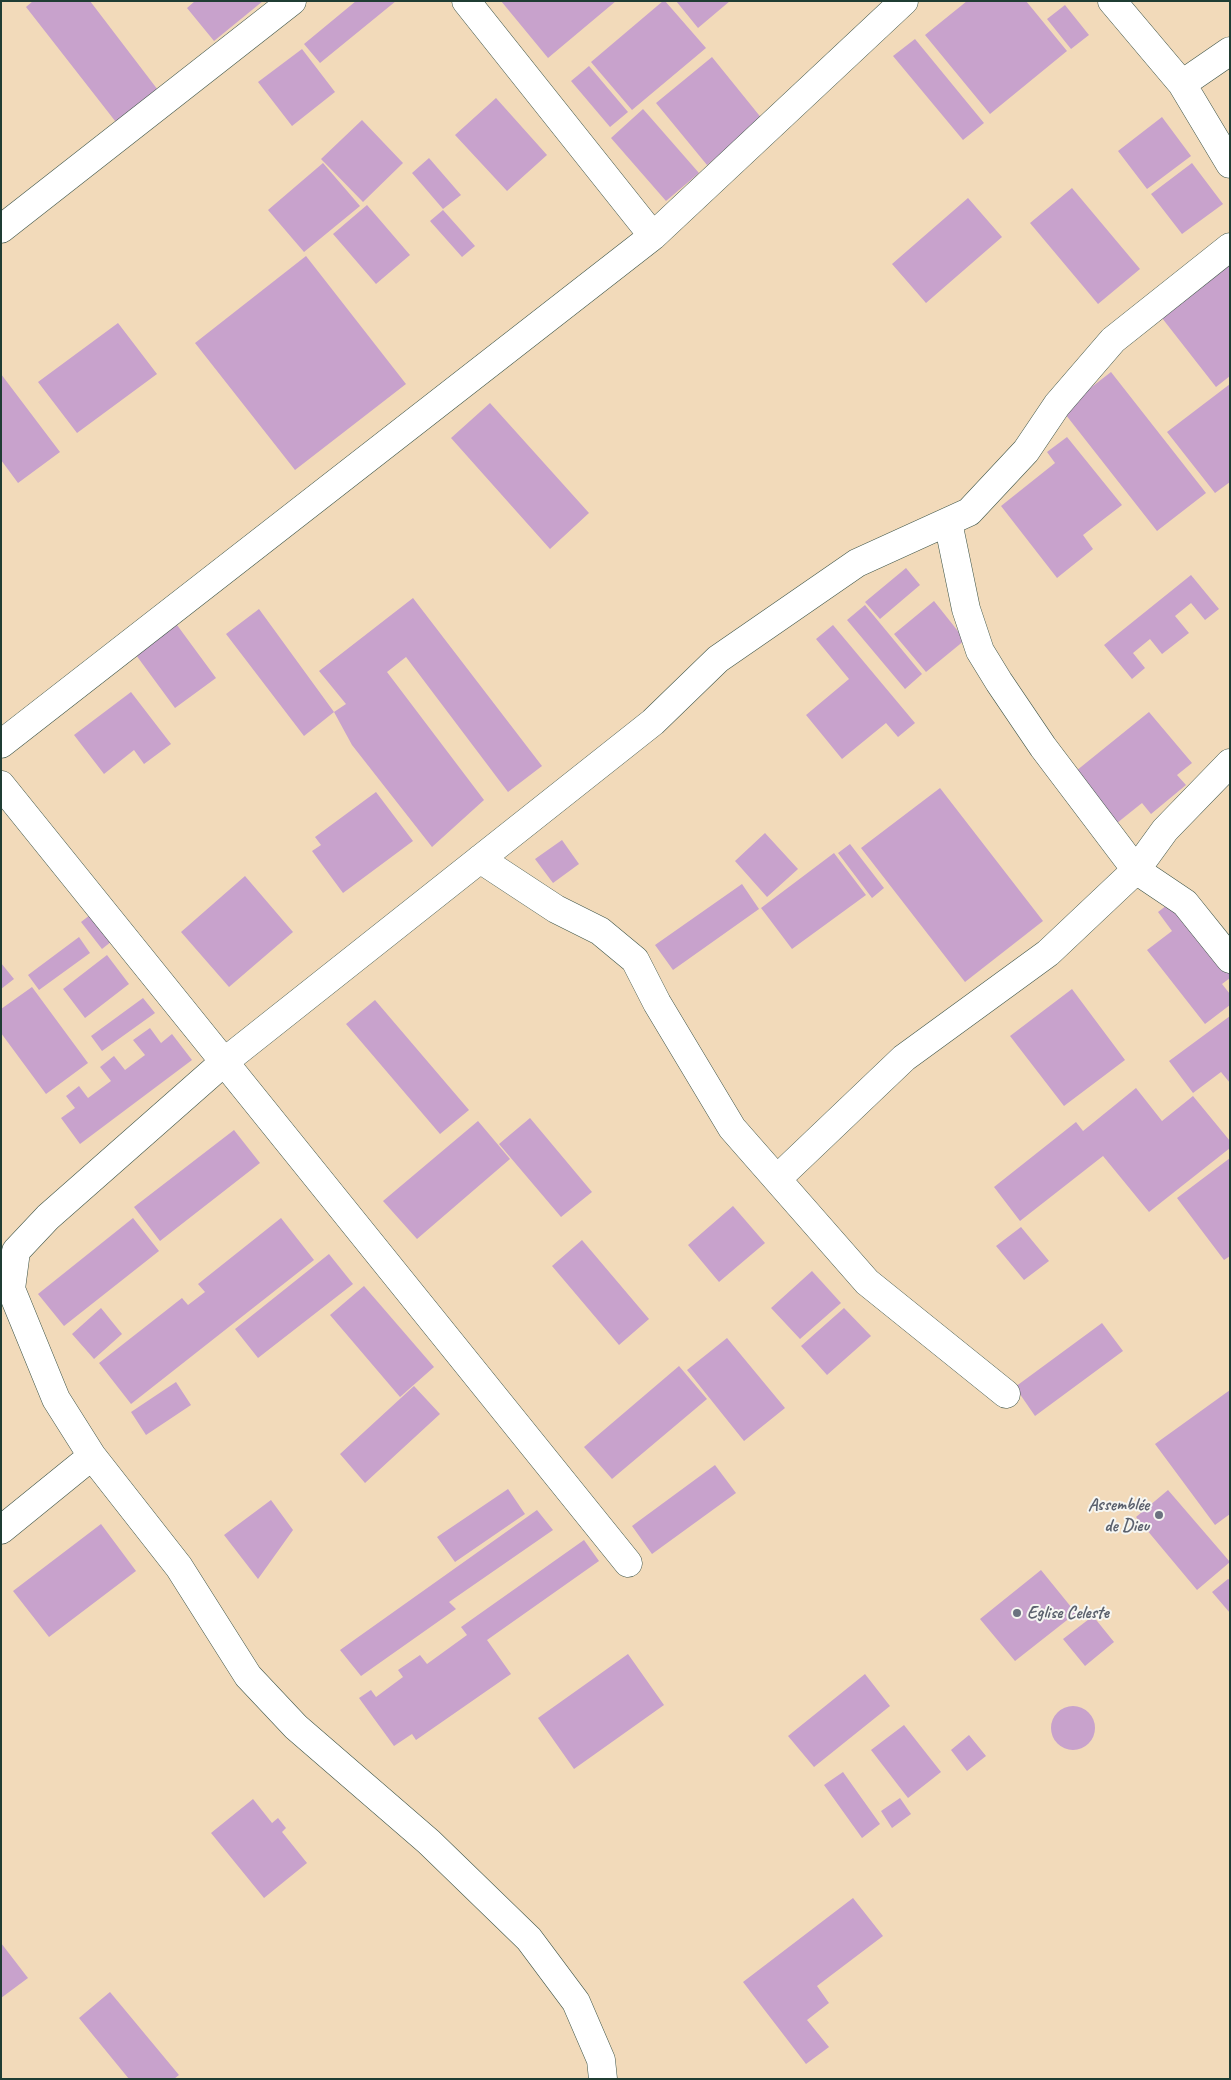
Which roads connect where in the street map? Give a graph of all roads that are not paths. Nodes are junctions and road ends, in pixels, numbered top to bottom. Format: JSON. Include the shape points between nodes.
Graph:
{"nodes":[{"id":1,"x":292,"y":1,"type":"edge"},
{"id":2,"x":466,"y":1,"type":"edge"},
{"id":3,"x":904,"y":1,"type":"edge"},
{"id":4,"x":1112,"y":1,"type":"edge"},
{"id":5,"x":1230,"y":51,"type":"edge"},
{"id":6,"x":1182,"y":84,"type":"junction"},
{"id":7,"x":1230,"y":164,"type":"edge"},
{"id":8,"x":1,"y":229,"type":"edge"},
{"id":9,"x":653,"y":236,"type":"junction"},
{"id":10,"x":1230,"y":247,"type":"edge"},
{"id":11,"x":948,"y":522,"type":"junction"},
{"id":12,"x":1,"y":744,"type":"edge"},
{"id":13,"x":1230,"y":763,"type":"edge"},
{"id":14,"x":1,"y":786,"type":"edge"},
{"id":15,"x":480,"y":860,"type":"junction"},
{"id":16,"x":1136,"y":870,"type":"junction"},
{"id":17,"x":1230,"y":959,"type":"edge"},
{"id":18,"x":224,"y":1062,"type":"junction"},
{"id":19,"x":777,"y":1179,"type":"junction"},
{"id":20,"x":1006,"y":1394,"type":"dead end"},
{"id":21,"x":92,"y":1456,"type":"junction"},
{"id":22,"x":1,"y":1530,"type":"edge"},
{"id":23,"x":628,"y":1563,"type":"dead end"},
{"id":24,"x":603,"y":2079,"type":"edge"}],
"edges":[{"from":1,"to":8,"type":"street"},
{"from":2,"to":9,"type":"street"},
{"from":3,"to":9,"type":"street"},
{"from":4,"to":6,"type":"street"},
{"from":5,"to":6,"type":"street"},
{"from":6,"to":7,"type":"street"},
{"from":9,"to":12,"type":"street"},
{"from":10,"to":11,"type":"street","via":[[1113,340],[1057,405],[1026,452],[969,512]]},
{"from":11,"to":15,"type":"street","via":[[857,563],[718,659],[653,722]]},
{"from":11,"to":16,"type":"street","via":[[966,609],[980,651],[1043,747]]},
{"from":13,"to":16,"type":"street","via":[[1165,830]]},
{"from":14,"to":18,"type":"street"},
{"from":15,"to":18,"type":"street"},
{"from":15,"to":19,"type":"street","via":[[556,909],[600,931],[635,960],[732,1128]]},
{"from":16,"to":17,"type":"street","via":[[1185,904]]},
{"from":16,"to":19,"type":"street","via":[[1048,953],[904,1058]]},
{"from":18,"to":21,"type":"street","via":[[48,1216],[16,1251],[11,1289],[56,1399]]},
{"from":18,"to":23,"type":"street"},
{"from":19,"to":20,"type":"street","via":[[867,1282]]},
{"from":21,"to":22,"type":"street"},
{"from":21,"to":24,"type":"street","via":[[179,1567],[248,1676],[296,1727],[429,1842],[529,1939],[576,2002],[601,2060]]}]}
